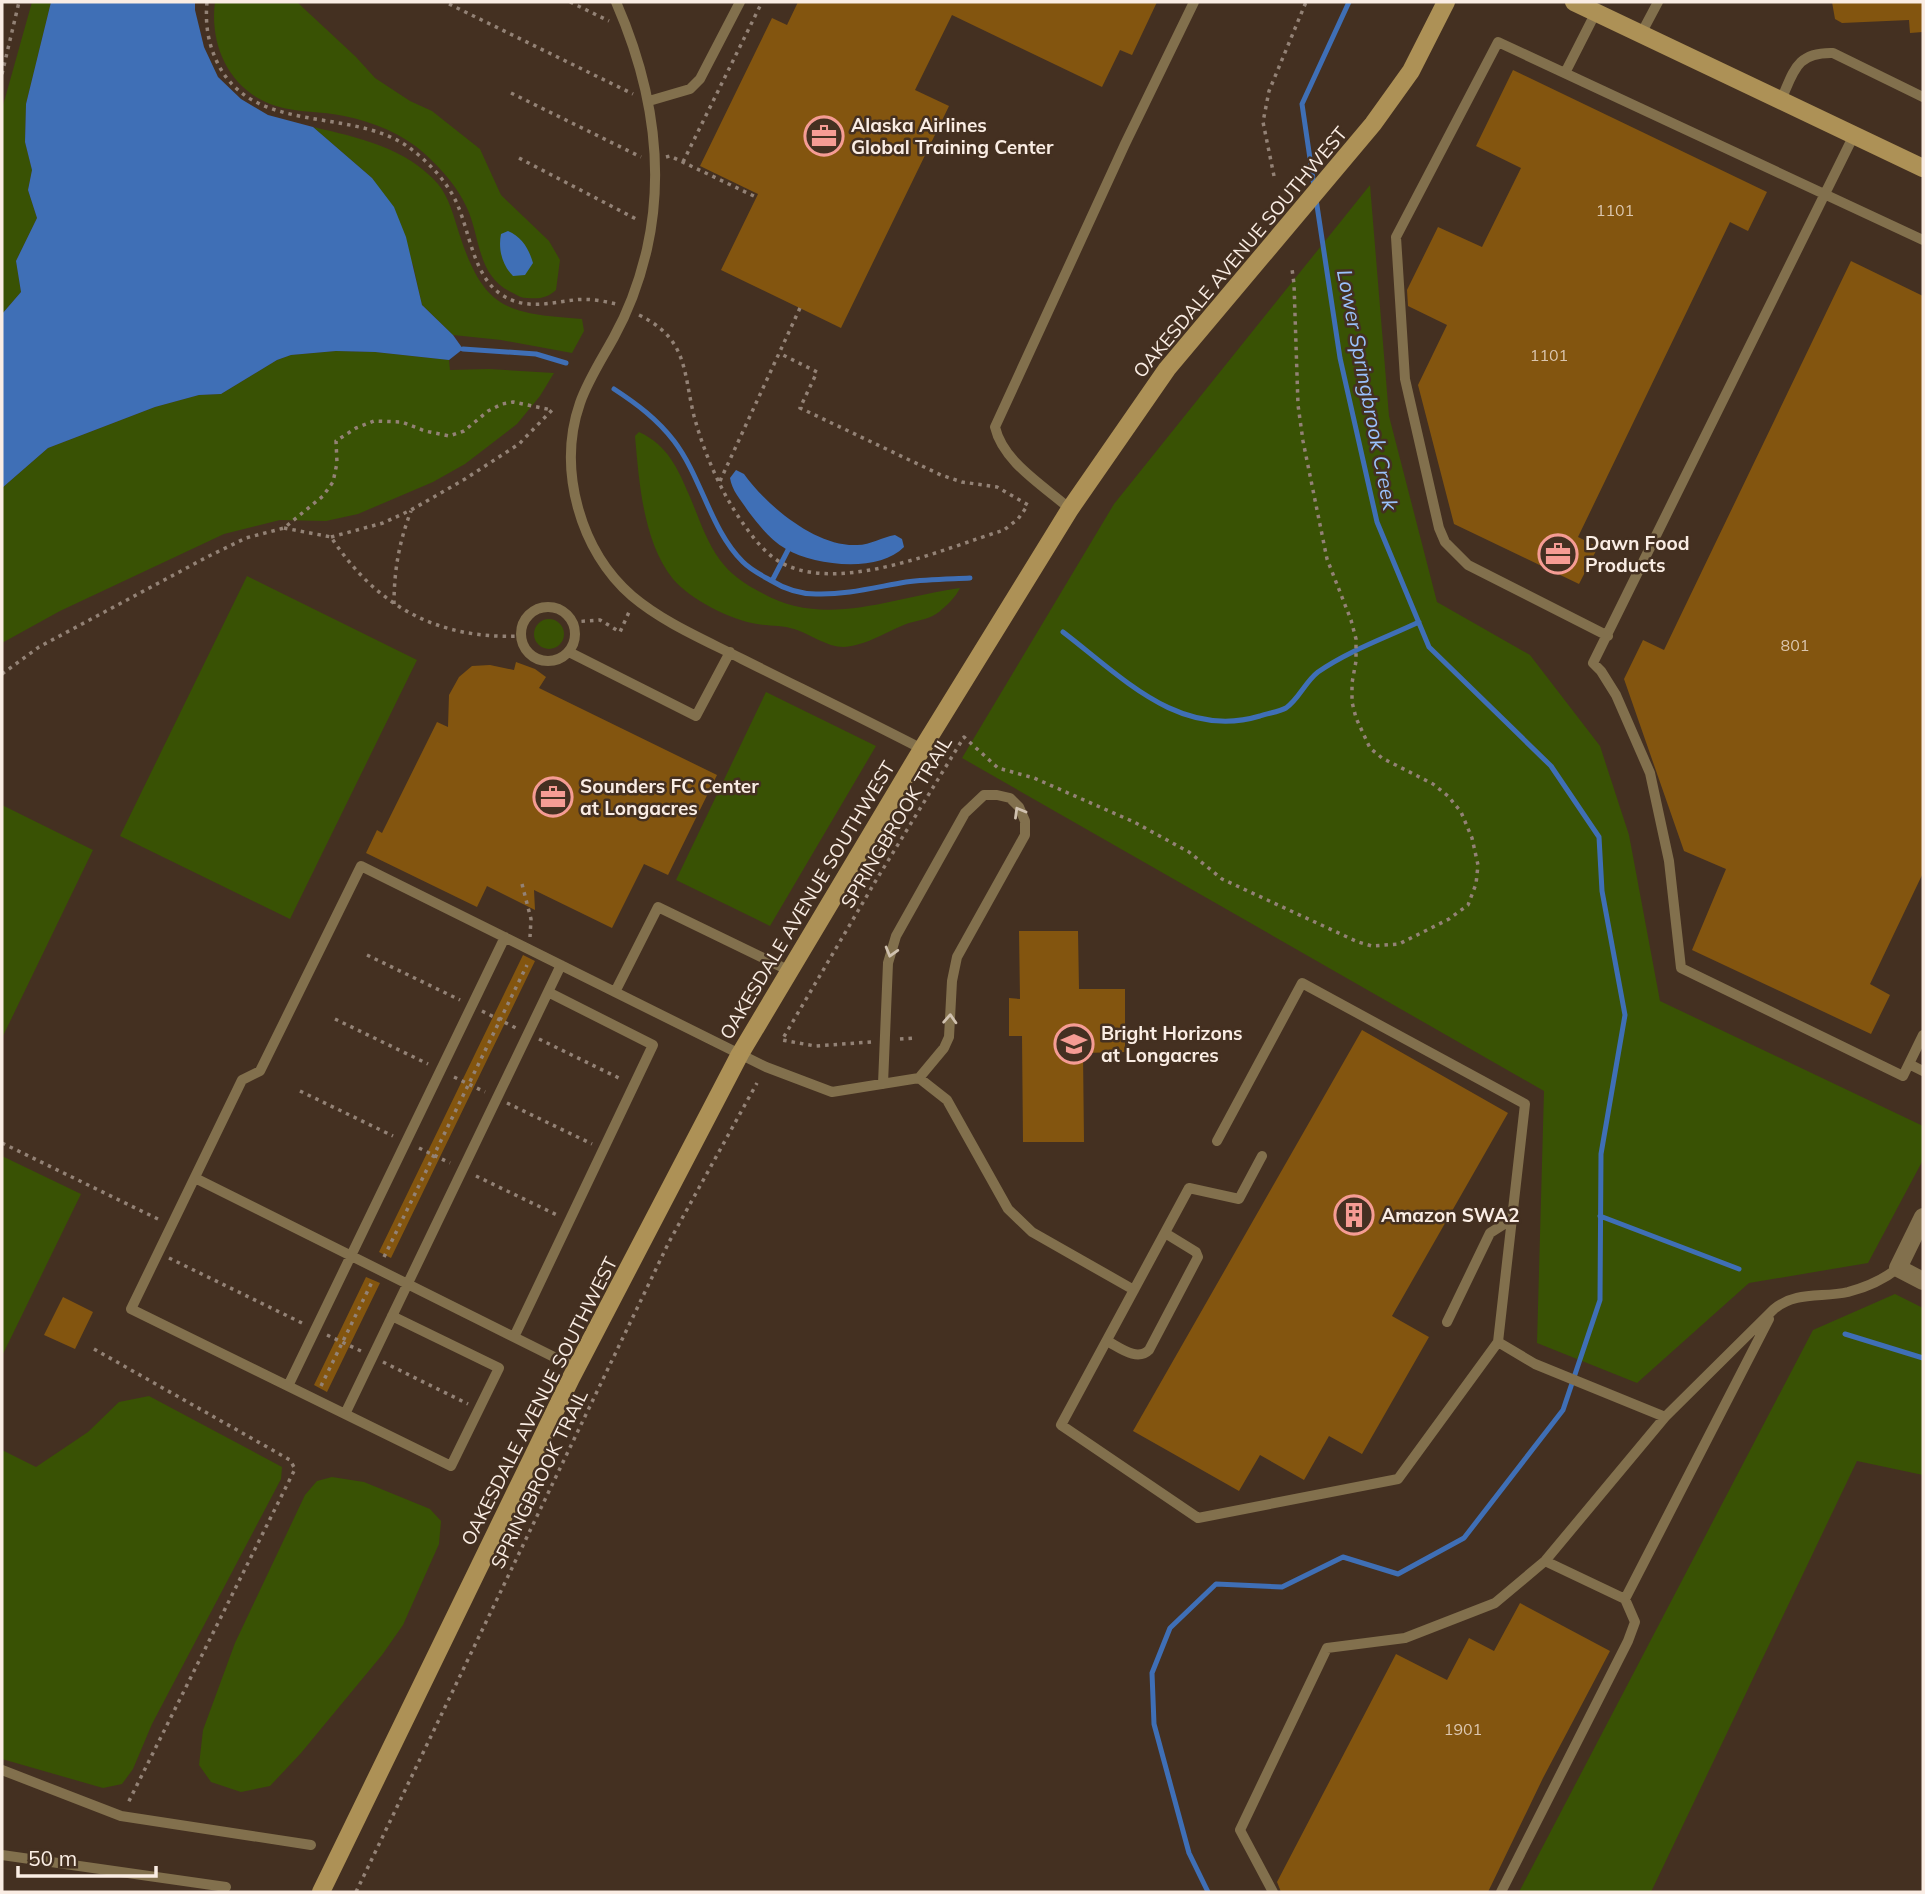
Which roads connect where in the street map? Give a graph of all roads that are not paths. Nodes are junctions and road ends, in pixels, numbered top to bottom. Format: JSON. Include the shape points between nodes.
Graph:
{"nodes":[{"id":1,"x":616,"y":2,"type":"edge"},
{"id":2,"x":740,"y":2,"type":"edge"},
{"id":3,"x":1194,"y":2,"type":"edge"},
{"id":4,"x":1446,"y":2,"type":"edge"},
{"id":5,"x":1574,"y":2,"type":"edge"},
{"id":6,"x":1658,"y":2,"type":"edge"},
{"id":7,"x":1596,"y":12,"type":"junction"},
{"id":8,"x":1641,"y":34,"type":"junction"},
{"id":9,"x":1566,"y":71,"type":"junction"},
{"id":10,"x":1923,"y":97,"type":"edge"},
{"id":11,"x":1781,"y":100,"type":"junction"},
{"id":12,"x":649,"y":101,"type":"junction"},
{"id":13,"x":1854,"y":135,"type":"junction"},
{"id":14,"x":1923,"y":168,"type":"edge"},
{"id":15,"x":1825,"y":193,"type":"junction"},
{"id":16,"x":1923,"y":240,"type":"edge"},
{"id":17,"x":1070,"y":509,"type":"junction"},
{"id":18,"x":1608,"y":636,"type":"junction"},
{"id":19,"x":569,"y":652,"type":"junction"},
{"id":20,"x":730,"y":652,"type":"junction"},
{"id":21,"x":922,"y":749,"type":"junction"},
{"id":22,"x":505,"y":937,"type":"junction"},
{"id":23,"x":561,"y":965,"type":"junction"},
{"id":24,"x":790,"y":971,"type":"junction"},
{"id":25,"x":548,"y":992,"type":"junction"},
{"id":26,"x":615,"y":992,"type":"junction"},
{"id":27,"x":1923,"y":1035,"type":"edge"},
{"id":28,"x":740,"y":1054,"type":"junction"},
{"id":29,"x":1909,"y":1064,"type":"junction"},
{"id":30,"x":1923,"y":1071,"type":"edge"},
{"id":31,"x":919,"y":1078,"type":"junction"},
{"id":32,"x":883,"y":1084,"type":"junction"},
{"id":33,"x":1217,"y":1141,"type":"dead end"},
{"id":34,"x":1262,"y":1156,"type":"dead end"},
{"id":35,"x":194,"y":1178,"type":"junction"},
{"id":36,"x":1923,"y":1217,"type":"edge"},
{"id":37,"x":1512,"y":1219,"type":"junction"},
{"id":38,"x":1165,"y":1233,"type":"junction"},
{"id":39,"x":350,"y":1256,"type":"junction"},
{"id":40,"x":1898,"y":1268,"type":"junction"},
{"id":41,"x":1923,"y":1281,"type":"edge"},
{"id":42,"x":407,"y":1284,"type":"junction"},
{"id":43,"x":1134,"y":1290,"type":"junction"},
{"id":44,"x":1774,"y":1310,"type":"junction"},
{"id":45,"x":392,"y":1315,"type":"junction"},
{"id":46,"x":1447,"y":1322,"type":"dead end"},
{"id":47,"x":514,"y":1337,"type":"junction"},
{"id":48,"x":1107,"y":1341,"type":"junction"},
{"id":49,"x":1498,"y":1342,"type":"junction"},
{"id":50,"x":576,"y":1368,"type":"junction"},
{"id":51,"x":288,"y":1386,"type":"junction"},
{"id":52,"x":345,"y":1414,"type":"junction"},
{"id":53,"x":1665,"y":1417,"type":"junction"},
{"id":54,"x":1545,"y":1561,"type":"junction"},
{"id":55,"x":1625,"y":1599,"type":"junction"},
{"id":56,"x":2,"y":1770,"type":"edge"},
{"id":57,"x":311,"y":1845,"type":"dead end"},
{"id":58,"x":2,"y":1855,"type":"edge"},
{"id":59,"x":226,"y":1887,"type":"dead end"},
{"id":60,"x":321,"y":1892,"type":"edge"},
{"id":61,"x":1273,"y":1892,"type":"edge"},
{"id":62,"x":1501,"y":1892,"type":"edge"}],
"edges":[{"from":1,"to":12,"type":"lane","via":[[636,50]]},
{"from":2,"to":12,"type":"lane","via":[[700,79],[690,89]]},
{"from":3,"to":17,"type":"lane","via":[[995,427],[1000,442],[1021,467]]},
{"from":4,"to":17,"type":"street","name":"OAKESDALE AVENUE SOUTHWEST","via":[[1411,71],[1373,124],[1167,369]]},
{"from":5,"to":7,"type":"street"},
{"from":6,"to":8,"type":"lane"},
{"from":7,"to":8,"type":"street"},
{"from":7,"to":9,"type":"lane"},
{"from":8,"to":11,"type":"street"},
{"from":9,"to":15,"type":"lane"},
{"from":9,"to":18,"type":"lane","via":[[1498,42],[1402,225],[1396,237],[1405,379],[1446,542],[1468,565]]},
{"from":10,"to":11,"type":"lane","via":[[1833,53],[1817,52],[1797,65]]},
{"from":11,"to":13,"type":"street"},
{"from":12,"to":20,"type":"lane","via":[[655,142],[652,227],[637,285],[586,388],[575,421],[572,477],[579,511],[610,572],[659,616]]},
{"from":13,"to":14,"type":"street"},
{"from":13,"to":15,"type":"lane"},
{"from":15,"to":16,"type":"lane"},
{"from":15,"to":18,"type":"lane"},
{"from":17,"to":21,"type":"street","name":"OAKESDALE AVENUE SOUTHWEST"},
{"from":18,"to":29,"type":"lane","via":[[1593,663],[1616,695],[1650,773],[1669,860],[1681,968],[1903,1076]]},
{"from":19,"to":19,"type":"lane","via":[[576,632],[567,613],[546,607],[527,616],[521,636],[530,655],[550,662]]},
{"from":19,"to":20,"type":"lane","via":[[696,716]]},
{"from":20,"to":21,"type":"lane"},
{"from":21,"to":24,"type":"street","name":"OAKESDALE AVENUE SOUTHWEST"},
{"from":22,"to":23,"type":"lane"},
{"from":22,"to":35,"type":"lane","via":[[361,866],[260,1071],[242,1080]]},
{"from":22,"to":39,"type":"lane"},
{"from":23,"to":25,"type":"lane"},
{"from":23,"to":26,"type":"lane"},
{"from":24,"to":26,"type":"lane","via":[[658,907]]},
{"from":24,"to":28,"type":"street","name":"OAKESDALE AVENUE SOUTHWEST"},
{"from":25,"to":42,"type":"lane"},
{"from":25,"to":47,"type":"lane","via":[[653,1045]]},
{"from":26,"to":28,"type":"lane"},
{"from":27,"to":29,"type":"lane"},
{"from":28,"to":32,"type":"lane","via":[[832,1092]]},
{"from":28,"to":50,"type":"street","name":"OAKESDALE AVENUE SOUTHWEST"},
{"from":29,"to":30,"type":"lane"},
{"from":31,"to":32,"type":"lane"},
{"from":31,"to":32,"type":"lane","one_way":true,"via":[[949,1037],[957,957],[1025,835],[1025,821],[1010,798],[984,795],[965,813],[896,936],[888,963]]},
{"from":31,"to":43,"type":"lane","via":[[947,1100],[1008,1209],[1032,1232]]},
{"from":33,"to":37,"type":"lane","via":[[1302,983],[1525,1104]]},
{"from":34,"to":38,"type":"lane","via":[[1239,1199],[1189,1188]]},
{"from":35,"to":39,"type":"lane"},
{"from":35,"to":51,"type":"lane","via":[[131,1308]]},
{"from":36,"to":40,"type":"street"},
{"from":37,"to":46,"type":"lane","via":[[1490,1233]]},
{"from":37,"to":49,"type":"lane"},
{"from":38,"to":43,"type":"lane"},
{"from":38,"to":48,"type":"lane","via":[[1198,1257],[1149,1350],[1137,1356]]},
{"from":39,"to":42,"type":"lane"},
{"from":39,"to":51,"type":"lane"},
{"from":40,"to":41,"type":"street"},
{"from":40,"to":44,"type":"lane","via":[[1868,1286],[1800,1297],[1782,1302]]},
{"from":42,"to":45,"type":"lane"},
{"from":42,"to":47,"type":"lane"},
{"from":43,"to":48,"type":"lane"},
{"from":44,"to":53,"type":"lane"},
{"from":44,"to":55,"type":"lane"},
{"from":45,"to":52,"type":"lane"},
{"from":45,"to":52,"type":"lane","via":[[499,1368],[451,1466]]},
{"from":47,"to":50,"type":"lane"},
{"from":48,"to":49,"type":"lane","via":[[1060,1425],[1198,1518],[1398,1479]]},
{"from":49,"to":53,"type":"lane","via":[[1535,1364]]},
{"from":50,"to":60,"type":"street","name":"OAKESDALE AVENUE SOUTHWEST"},
{"from":51,"to":52,"type":"lane"},
{"from":53,"to":54,"type":"lane"},
{"from":54,"to":55,"type":"lane"},
{"from":54,"to":61,"type":"lane","via":[[1495,1603],[1405,1638],[1327,1648],[1240,1830]]},
{"from":55,"to":62,"type":"lane","via":[[1635,1622],[1628,1641]]},
{"from":56,"to":57,"type":"lane","via":[[121,1816]]},
{"from":58,"to":59,"type":"lane"}]}
